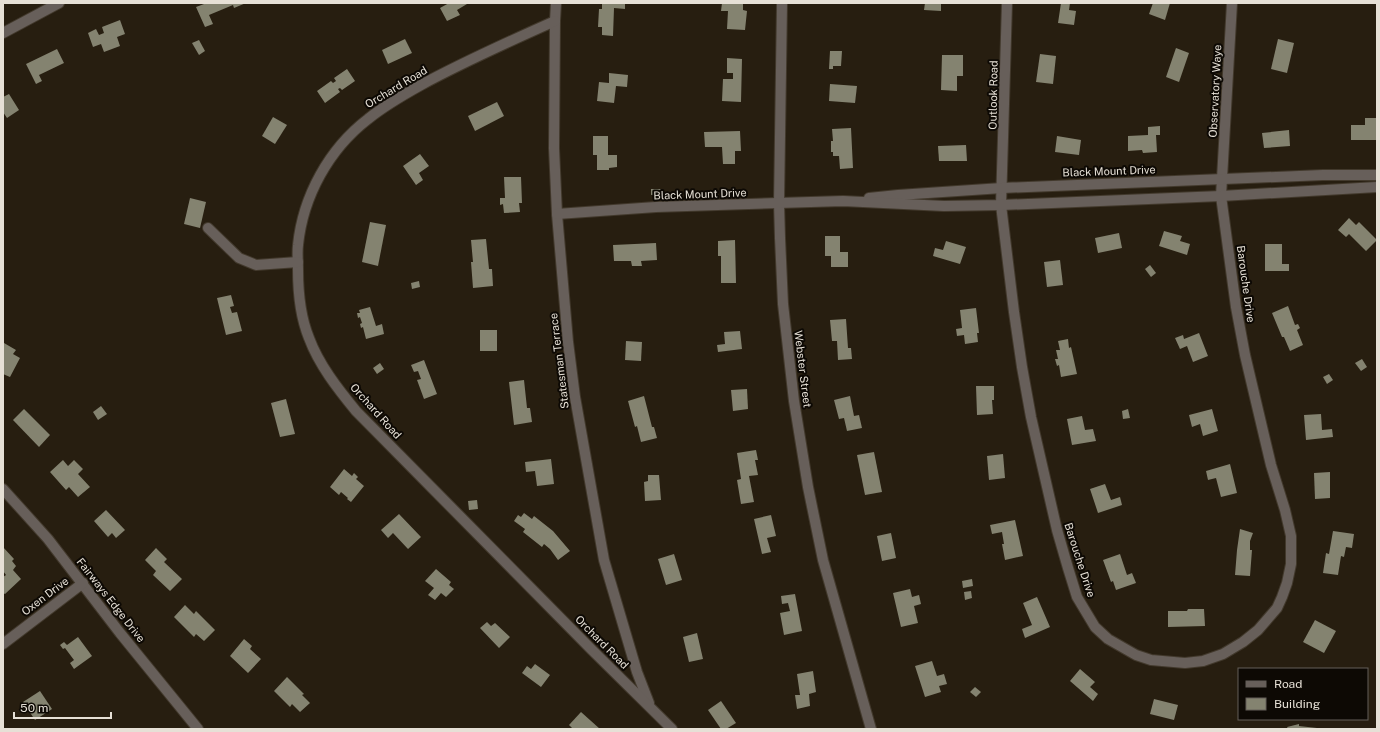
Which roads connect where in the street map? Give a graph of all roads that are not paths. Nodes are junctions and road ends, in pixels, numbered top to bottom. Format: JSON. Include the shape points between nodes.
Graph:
{"nodes":[{"id":1,"x":59,"y":3,"type":"edge"},
{"id":2,"x":556,"y":3,"type":"edge"},
{"id":3,"x":782,"y":3,"type":"edge"},
{"id":4,"x":1007,"y":3,"type":"edge"},
{"id":5,"x":1232,"y":3,"type":"edge"},
{"id":6,"x":555,"y":21,"type":"junction"},
{"id":7,"x":3,"y":33,"type":"edge"},
{"id":8,"x":1377,"y":175,"type":"edge"},
{"id":9,"x":1223,"y":179,"type":"junction"},
{"id":10,"x":1377,"y":187,"type":"edge"},
{"id":11,"x":1002,"y":188,"type":"junction"},
{"id":12,"x":1221,"y":196,"type":"junction"},
{"id":13,"x":843,"y":201,"type":"junction"},
{"id":14,"x":779,"y":203,"type":"junction"},
{"id":15,"x":1001,"y":205,"type":"junction"},
{"id":16,"x":557,"y":214,"type":"junction"},
{"id":17,"x":208,"y":228,"type":"dead end"},
{"id":18,"x":298,"y":262,"type":"junction"},
{"id":19,"x":3,"y":489,"type":"edge"},
{"id":20,"x":83,"y":583,"type":"junction"},
{"id":21,"x":3,"y":644,"type":"edge"},
{"id":22,"x":651,"y":707,"type":"junction"},
{"id":23,"x":198,"y":729,"type":"edge"},
{"id":24,"x":672,"y":729,"type":"edge"},
{"id":25,"x":871,"y":729,"type":"edge"}],
"edges":[{"from":1,"to":7,"type":"street"},
{"from":2,"to":6,"type":"street","name":"Statesman Terrace"},
{"from":3,"to":14,"type":"street","name":"Webster Street"},
{"from":4,"to":11,"type":"street","name":"Outlook Road"},
{"from":5,"to":9,"type":"street","name":"Observatory Waye"},
{"from":6,"to":16,"type":"street","name":"Statesman Terrace","via":[[554,148]]},
{"from":6,"to":18,"type":"street","name":"Orchard Road","via":[[489,50],[404,95],[368,119],[344,140],[317,181],[308,204],[301,227]]},
{"from":8,"to":9,"type":"street","name":"Black Mount Drive"},
{"from":9,"to":11,"type":"street","name":"Black Mount Drive"},
{"from":9,"to":12,"type":"street","name":"Barouche Drive"},
{"from":10,"to":12,"type":"street","name":"Black Mount Drive"},
{"from":11,"to":13,"type":"street","name":"Black Mount Drive"},
{"from":11,"to":15,"type":"street","name":"Barouche Drive"},
{"from":12,"to":15,"type":"street","name":"Black Mount Drive"},
{"from":12,"to":15,"type":"street","name":"Barouche Drive","via":[[1244,355],[1291,536],[1291,564],[1277,608],[1258,630],[1223,654],[1203,661],[1185,663],[1151,660],[1136,655],[1108,639],[1095,627],[1077,597],[1057,530],[1031,417],[1014,312]]},
{"from":13,"to":14,"type":"street","name":"Black Mount Drive"},
{"from":13,"to":15,"type":"street","name":"Black Mount Drive","via":[[944,206]]},
{"from":14,"to":16,"type":"street","name":"Black Mount Drive","via":[[656,207]]},
{"from":14,"to":25,"type":"street","name":"Webster Street","via":[[783,304],[794,401],[808,487],[823,560]]},
{"from":16,"to":22,"type":"street","name":"Statesman Terrace","via":[[568,342],[592,499],[608,573],[636,672]]},
{"from":17,"to":18,"type":"street","via":[[239,258],[256,265]]},
{"from":18,"to":22,"type":"street","name":"Orchard Road","via":[[299,300],[309,340],[335,384],[356,411]]},
{"from":19,"to":20,"type":"street","name":"Fairways Edge Drive"},
{"from":20,"to":21,"type":"street","name":"Oxen Drive"},
{"from":20,"to":23,"type":"street","name":"Fairways Edge Drive"},
{"from":22,"to":24,"type":"street","name":"Orchard Road"}]}
